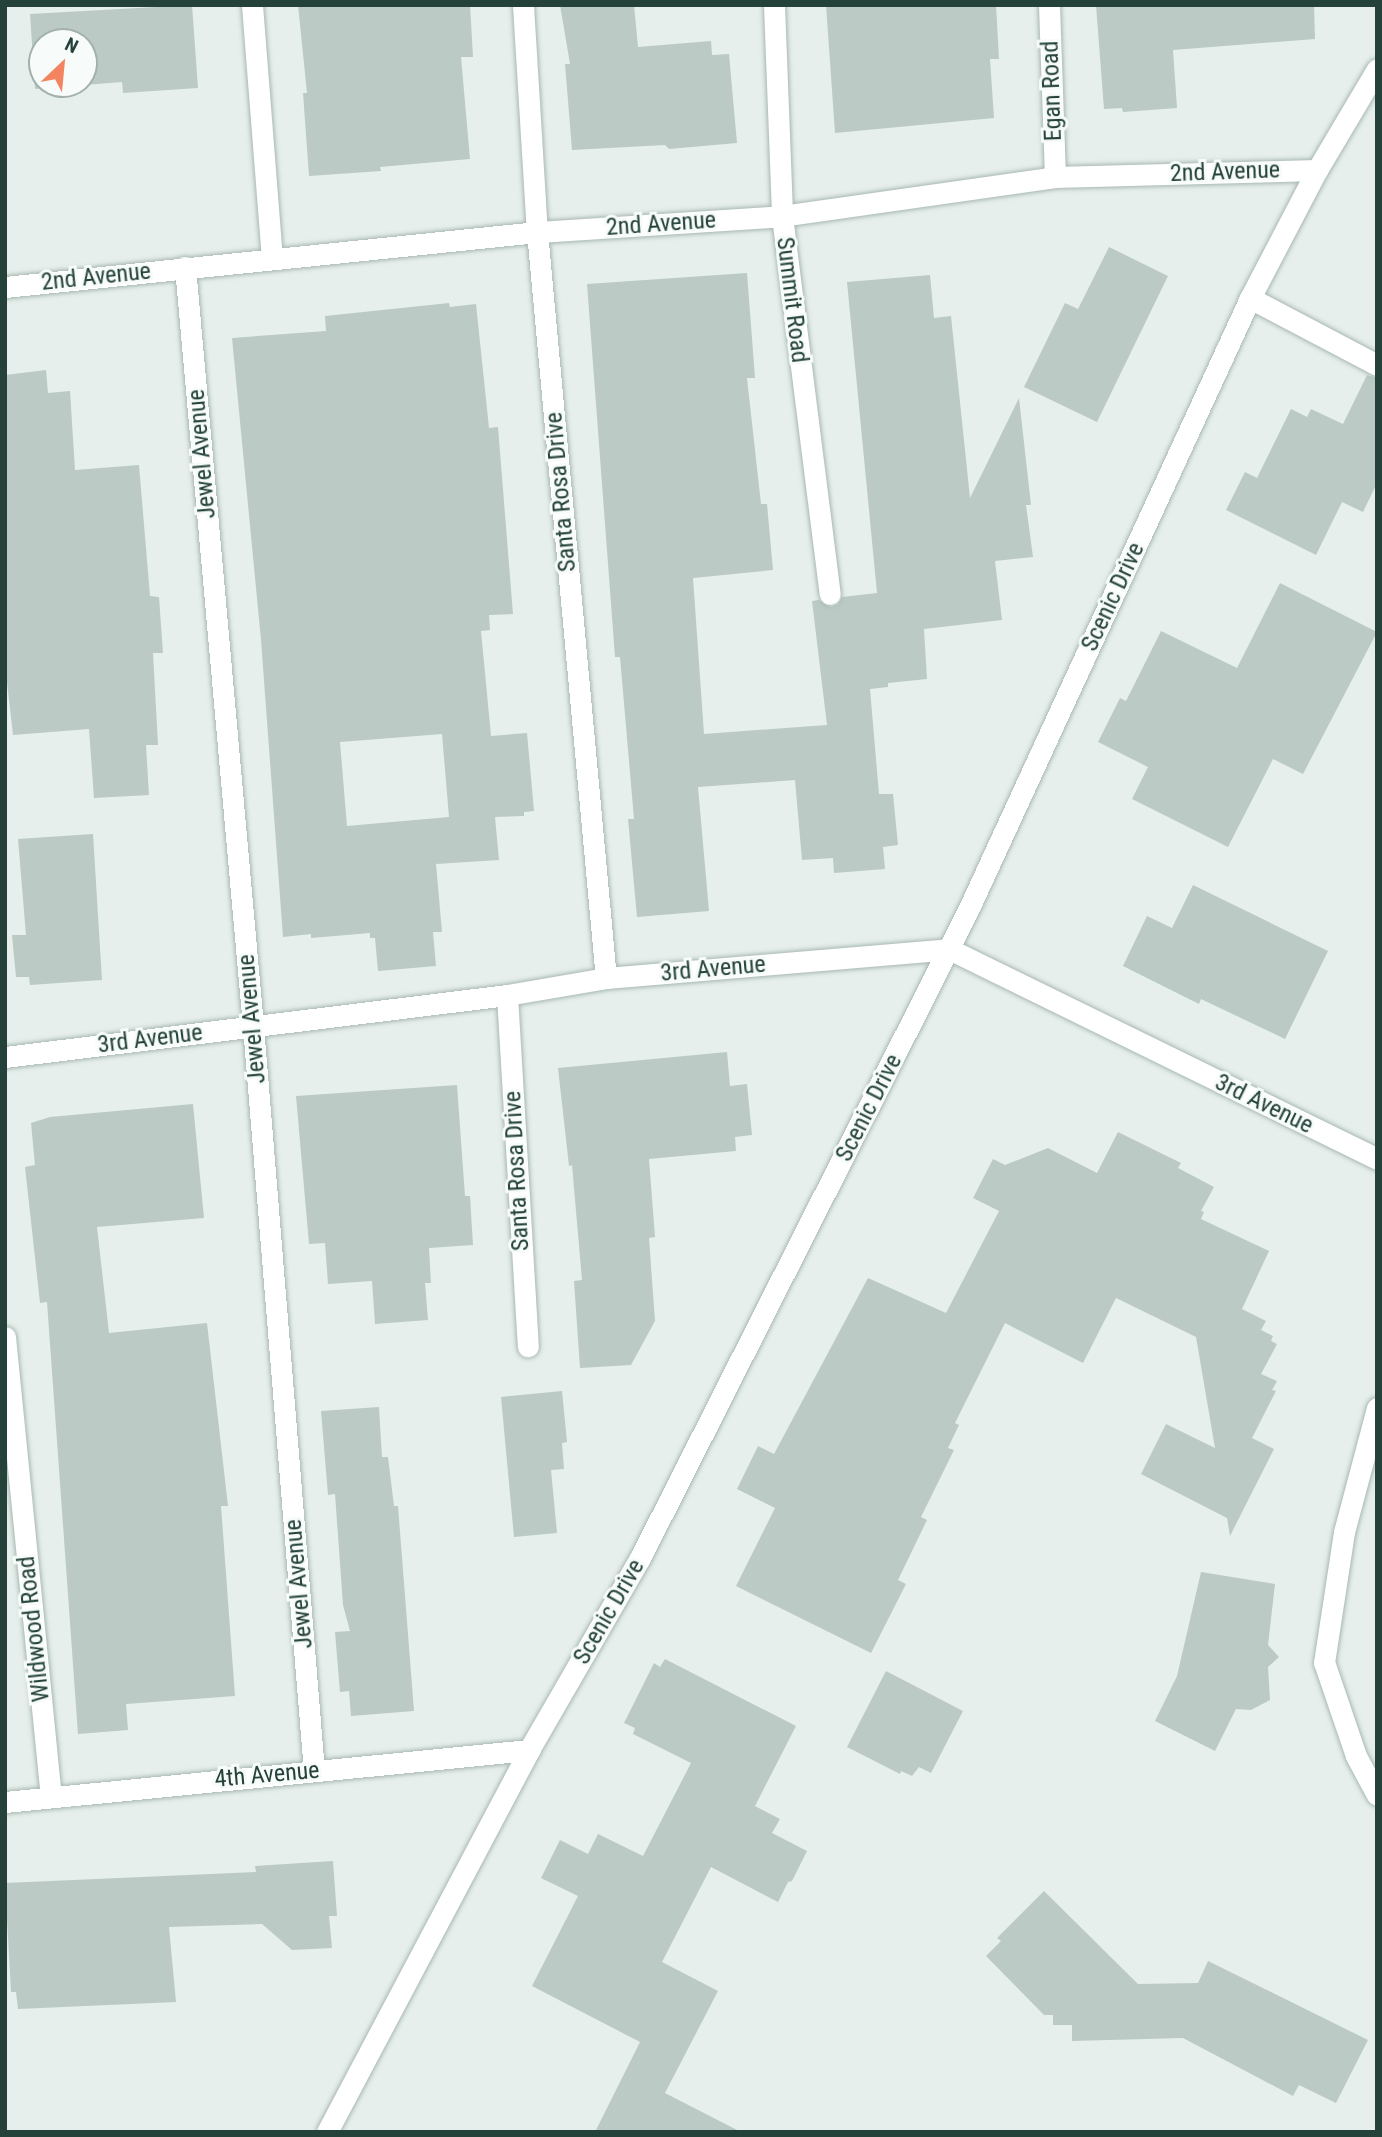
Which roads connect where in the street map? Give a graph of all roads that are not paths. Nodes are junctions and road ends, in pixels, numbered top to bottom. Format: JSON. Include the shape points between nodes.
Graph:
{"nodes":[{"id":1,"x":252,"y":5,"type":"edge"},
{"id":2,"x":523,"y":5,"type":"edge"},
{"id":3,"x":774,"y":5,"type":"edge"},
{"id":4,"x":1049,"y":5,"type":"edge"},
{"id":5,"x":1377,"y":69,"type":"edge"},
{"id":6,"x":1317,"y":170,"type":"junction"},
{"id":7,"x":1055,"y":177,"type":"junction"},
{"id":8,"x":782,"y":216,"type":"junction"},
{"id":9,"x":537,"y":232,"type":"junction"},
{"id":10,"x":272,"y":258,"type":"junction"},
{"id":11,"x":185,"y":267,"type":"junction"},
{"id":12,"x":5,"y":287,"type":"edge"},
{"id":13,"x":1250,"y":298,"type":"junction"},
{"id":14,"x":1377,"y":365,"type":"edge"},
{"id":15,"x":830,"y":594,"type":"dead end"},
{"id":16,"x":949,"y":949,"type":"junction"},
{"id":17,"x":606,"y":978,"type":"junction"},
{"id":18,"x":507,"y":995,"type":"junction"},
{"id":19,"x":253,"y":1026,"type":"junction"},
{"id":20,"x":5,"y":1057,"type":"edge"},
{"id":21,"x":1377,"y":1159,"type":"edge"},
{"id":22,"x":5,"y":1337,"type":"edge"},
{"id":23,"x":527,"y":1346,"type":"dead end"},
{"id":24,"x":1377,"y":1408,"type":"edge"},
{"id":25,"x":529,"y":1750,"type":"junction"},
{"id":26,"x":314,"y":1771,"type":"junction"},
{"id":27,"x":1377,"y":1795,"type":"edge"},
{"id":28,"x":51,"y":1796,"type":"junction"},
{"id":29,"x":5,"y":1802,"type":"edge"},
{"id":30,"x":327,"y":2132,"type":"edge"}],
"edges":[{"from":1,"to":10,"type":"street"},
{"from":2,"to":9,"type":"street","name":"Santa Rosa Drive"},
{"from":3,"to":8,"type":"street","name":"Summit Road"},
{"from":4,"to":7,"type":"street","name":"Egan Road"},
{"from":5,"to":6,"type":"street","name":"Scenic Drive"},
{"from":6,"to":7,"type":"street","name":"2nd Avenue"},
{"from":6,"to":13,"type":"street","name":"Scenic Drive"},
{"from":7,"to":8,"type":"street","name":"2nd Avenue"},
{"from":8,"to":9,"type":"street","name":"2nd Avenue"},
{"from":8,"to":15,"type":"street","name":"Summit Road"},
{"from":9,"to":10,"type":"street","name":"2nd Avenue"},
{"from":9,"to":17,"type":"street","name":"Santa Rosa Drive"},
{"from":10,"to":11,"type":"street","name":"2nd Avenue"},
{"from":11,"to":12,"type":"street","name":"2nd Avenue"},
{"from":11,"to":19,"type":"street","name":"Jewel Avenue"},
{"from":13,"to":14,"type":"street"},
{"from":13,"to":16,"type":"street","name":"Scenic Drive"},
{"from":16,"to":17,"type":"street","name":"3rd Avenue"},
{"from":16,"to":21,"type":"street","name":"3rd Avenue"},
{"from":16,"to":25,"type":"street","name":"Scenic Drive","via":[[640,1558]]},
{"from":17,"to":18,"type":"street","name":"3rd Avenue"},
{"from":18,"to":19,"type":"street","name":"3rd Avenue"},
{"from":18,"to":23,"type":"street","name":"Santa Rosa Drive"},
{"from":19,"to":20,"type":"street","name":"3rd Avenue"},
{"from":19,"to":26,"type":"street","name":"Jewel Avenue"},
{"from":22,"to":28,"type":"street","name":"Wildwood Road"},
{"from":24,"to":27,"type":"street","via":[[1344,1532],[1324,1662],[1356,1756]]},
{"from":25,"to":26,"type":"street","name":"4th Avenue"},
{"from":25,"to":30,"type":"street","name":"Scenic Drive"},
{"from":26,"to":28,"type":"street","name":"4th Avenue"},
{"from":28,"to":29,"type":"street","name":"4th Avenue"}]}
